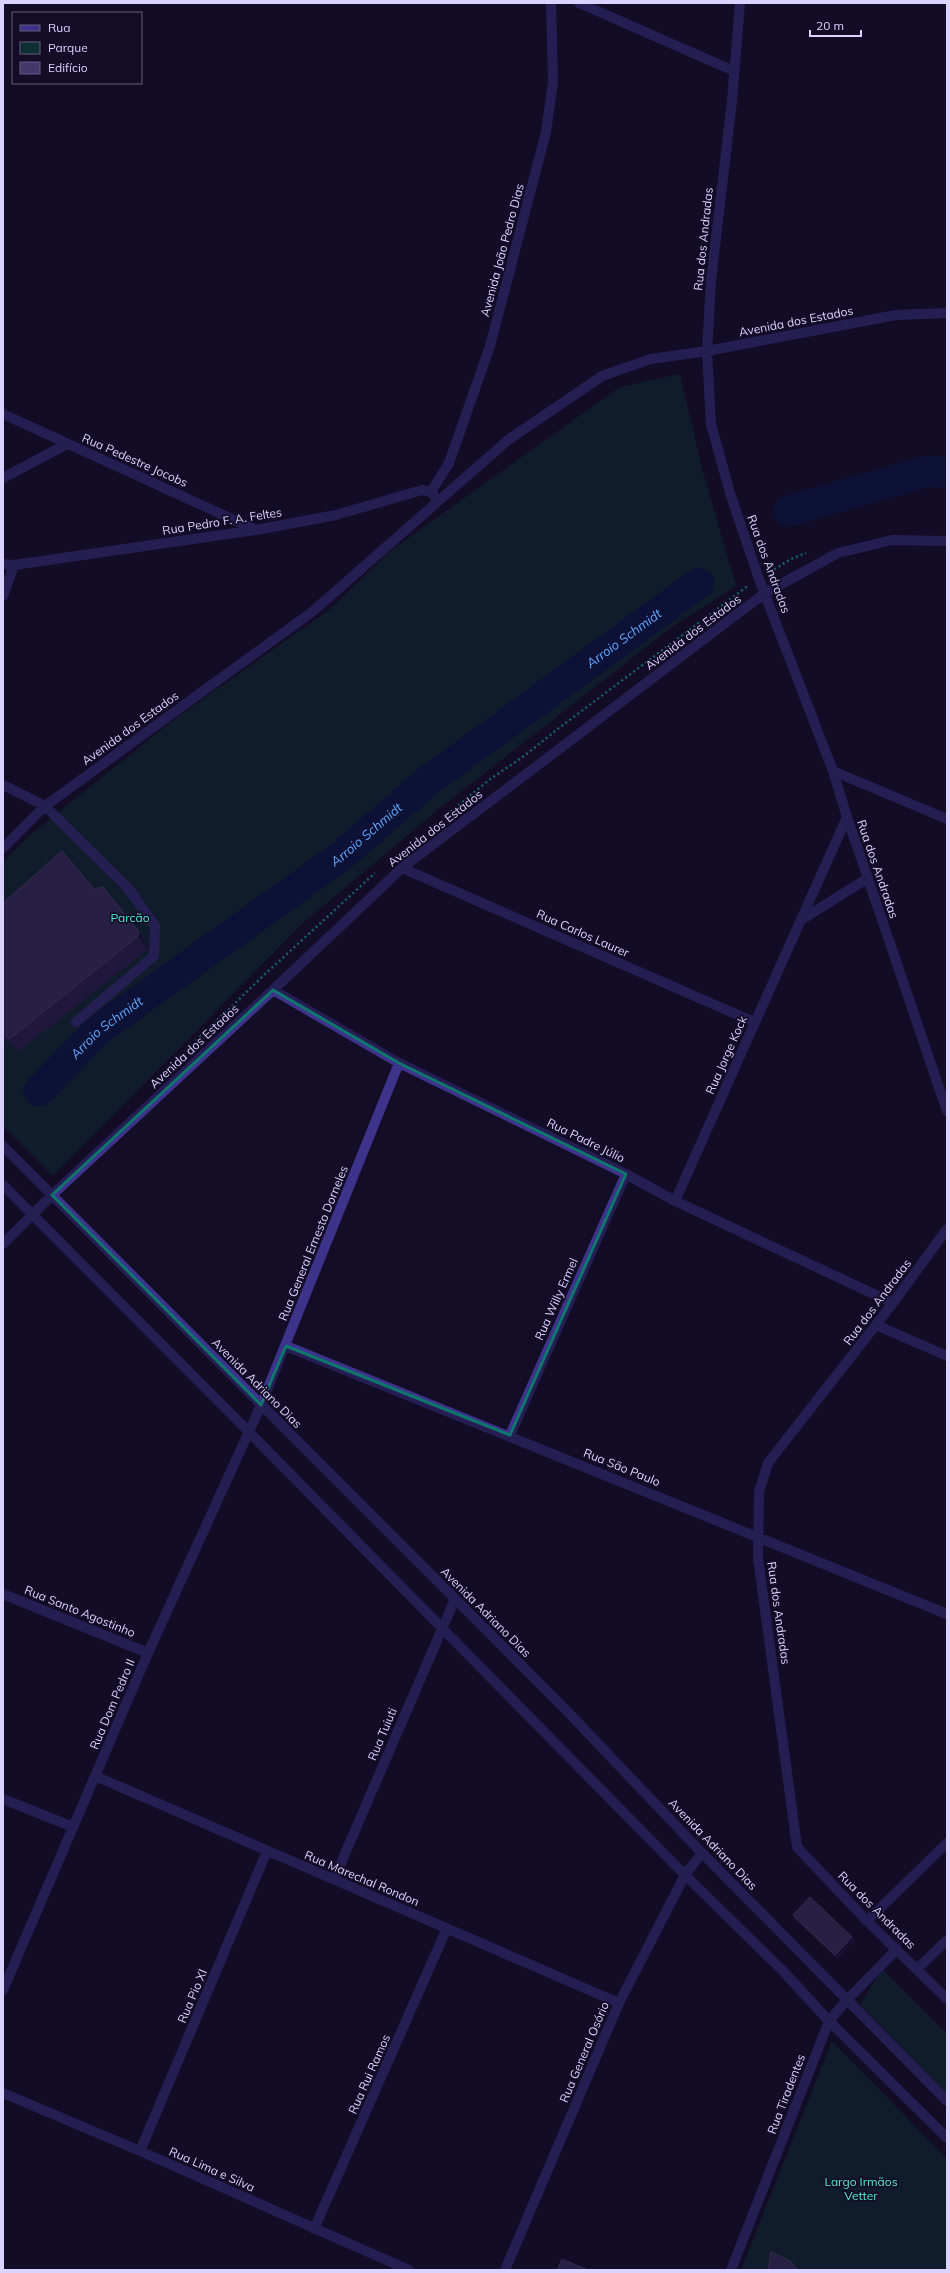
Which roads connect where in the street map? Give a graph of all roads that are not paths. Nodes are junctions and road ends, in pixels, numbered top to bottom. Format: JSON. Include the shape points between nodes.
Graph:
{"nodes":[{"id":1,"x":551,"y":3,"type":"edge"},
{"id":2,"x":579,"y":3,"type":"edge"},
{"id":3,"x":740,"y":3,"type":"edge"},
{"id":4,"x":734,"y":71,"type":"junction"},
{"id":5,"x":947,"y":313,"type":"edge"},
{"id":6,"x":706,"y":351,"type":"junction"},
{"id":7,"x":3,"y":414,"type":"edge"},
{"id":8,"x":67,"y":444,"type":"junction"},
{"id":9,"x":3,"y":478,"type":"edge"},
{"id":10,"x":431,"y":492,"type":"junction"},
{"id":11,"x":439,"y":501,"type":"junction"},
{"id":12,"x":256,"y":530,"type":"junction"},
{"id":13,"x":947,"y":541,"type":"edge"},
{"id":14,"x":3,"y":564,"type":"edge"},
{"id":15,"x":14,"y":565,"type":"junction"},
{"id":16,"x":765,"y":594,"type":"junction"},
{"id":17,"x":3,"y":596,"type":"edge"},
{"id":18,"x":833,"y":770,"type":"junction"},
{"id":19,"x":3,"y":785,"type":"edge"},
{"id":20,"x":45,"y":806,"type":"junction"},
{"id":21,"x":847,"y":817,"type":"junction"},
{"id":22,"x":947,"y":819,"type":"edge"},
{"id":23,"x":3,"y":848,"type":"edge"},
{"id":24,"x":402,"y":868,"type":"junction"},
{"id":25,"x":868,"y":878,"type":"junction"},
{"id":26,"x":801,"y":920,"type":"junction"},
{"id":27,"x":274,"y":990,"type":"junction"},
{"id":28,"x":76,"y":1022,"type":"dead end"},
{"id":29,"x":754,"y":1022,"type":"junction"},
{"id":30,"x":399,"y":1063,"type":"junction"},
{"id":31,"x":947,"y":1111,"type":"edge"},
{"id":32,"x":3,"y":1146,"type":"edge"},
{"id":33,"x":626,"y":1174,"type":"junction"},
{"id":34,"x":3,"y":1185,"type":"edge"},
{"id":35,"x":52,"y":1195,"type":"junction"},
{"id":36,"x":675,"y":1201,"type":"junction"},
{"id":37,"x":32,"y":1215,"type":"junction"},
{"id":38,"x":947,"y":1229,"type":"edge"},
{"id":39,"x":3,"y":1244,"type":"edge"},
{"id":40,"x":893,"y":1303,"type":"junction"},
{"id":41,"x":876,"y":1325,"type":"junction"},
{"id":42,"x":286,"y":1346,"type":"junction"},
{"id":43,"x":947,"y":1356,"type":"edge"},
{"id":44,"x":261,"y":1405,"type":"junction"},
{"id":45,"x":249,"y":1432,"type":"junction"},
{"id":46,"x":510,"y":1435,"type":"junction"},
{"id":47,"x":758,"y":1536,"type":"junction"},
{"id":48,"x":3,"y":1594,"type":"edge"},
{"id":49,"x":455,"y":1599,"type":"junction"},
{"id":50,"x":947,"y":1614,"type":"edge"},
{"id":51,"x":441,"y":1628,"type":"junction"},
{"id":52,"x":148,"y":1653,"type":"junction"},
{"id":53,"x":95,"y":1776,"type":"junction"},
{"id":54,"x":3,"y":1799,"type":"edge"},
{"id":55,"x":73,"y":1827,"type":"junction"},
{"id":56,"x":947,"y":1843,"type":"edge"},
{"id":57,"x":267,"y":1851,"type":"junction"},
{"id":58,"x":702,"y":1853,"type":"junction"},
{"id":59,"x":685,"y":1875,"type":"junction"},
{"id":60,"x":334,"y":1880,"type":"junction"},
{"id":61,"x":868,"y":1921,"type":"junction"},
{"id":62,"x":447,"y":1928,"type":"junction"},
{"id":63,"x":947,"y":1940,"type":"edge"},
{"id":64,"x":897,"y":1949,"type":"junction"},
{"id":65,"x":917,"y":1969,"type":"junction"},
{"id":66,"x":3,"y":1990,"type":"edge"},
{"id":67,"x":947,"y":1999,"type":"edge"},
{"id":68,"x":846,"y":2000,"type":"junction"},
{"id":69,"x":619,"y":2002,"type":"junction"},
{"id":70,"x":829,"y":2021,"type":"junction"},
{"id":71,"x":3,"y":2093,"type":"edge"},
{"id":72,"x":947,"y":2101,"type":"edge"},
{"id":73,"x":947,"y":2138,"type":"edge"},
{"id":74,"x":140,"y":2151,"type":"junction"},
{"id":75,"x":314,"y":2230,"type":"junction"},
{"id":76,"x":409,"y":2270,"type":"edge"},
{"id":77,"x":505,"y":2270,"type":"edge"},
{"id":78,"x":731,"y":2270,"type":"edge"}],
"edges":[{"from":1,"to":10,"type":"street","name":"Avenida João Pedro Dias","via":[[553,82],[546,132],[490,346],[449,463]]},
{"from":2,"to":4,"type":"street"},
{"from":3,"to":4,"type":"street","name":"Rua dos Andradas"},
{"from":4,"to":6,"type":"street","name":"Rua dos Andradas"},
{"from":5,"to":6,"type":"street","name":"Avenida dos Estados","via":[[896,315]]},
{"from":6,"to":11,"type":"street","name":"Avenida dos Estados","via":[[651,359],[602,376],[508,440]]},
{"from":6,"to":16,"type":"street","name":"Rua dos Andradas","via":[[711,424],[730,493]]},
{"from":7,"to":8,"type":"street","name":"Rua Pedestre Jocobs"},
{"from":8,"to":9,"type":"street"},
{"from":8,"to":12,"type":"street","name":"Rua Pedestre Jocobs"},
{"from":10,"to":11,"type":"street"},
{"from":10,"to":12,"type":"street","name":"Rua Pedro F. A. Feltes","via":[[422,490],[336,514]]},
{"from":11,"to":20,"type":"street","name":"Avenida dos Estados","via":[[312,612]]},
{"from":12,"to":15,"type":"street","name":"Rua Pedro F. A. Feltes"},
{"from":13,"to":16,"type":"street","name":"Avenida dos Estados","via":[[892,540],[838,553]]},
{"from":14,"to":15,"type":"street","name":"Rua Pedro F. A. Feltes"},
{"from":15,"to":17,"type":"street"},
{"from":16,"to":18,"type":"street","name":"Rua dos Andradas"},
{"from":16,"to":24,"type":"street","name":"Avenida dos Estados"},
{"from":18,"to":21,"type":"street","name":"Rua dos Andradas"},
{"from":18,"to":22,"type":"street"},
{"from":19,"to":20,"type":"street"},
{"from":20,"to":23,"type":"street","name":"Avenida dos Estados"},
{"from":20,"to":28,"type":"street","via":[[128,888],[156,926],[154,956]]},
{"from":21,"to":25,"type":"street","name":"Rua dos Andradas"},
{"from":21,"to":26,"type":"street","name":"Rua Jorge Kock"},
{"from":24,"to":27,"type":"street","name":"Avenida dos Estados"},
{"from":24,"to":29,"type":"street","name":"Rua Carlos Laurer"},
{"from":25,"to":26,"type":"street"},
{"from":25,"to":31,"type":"street","name":"Rua dos Andradas"},
{"from":26,"to":29,"type":"street","name":"Rua Jorge Kock"},
{"from":27,"to":30,"type":"street","name":"Rua Padre Júlio"},
{"from":27,"to":35,"type":"street","name":"Avenida dos Estados"},
{"from":29,"to":36,"type":"street","name":"Rua Jorge Kock"},
{"from":30,"to":33,"type":"street","name":"Rua Padre Júlio"},
{"from":30,"to":42,"type":"street","name":"Rua General Ernesto Dorneles"},
{"from":32,"to":35,"type":"street","name":"Avenida Adriano Dias"},
{"from":33,"to":36,"type":"street","name":"Rua Padre Júlio"},
{"from":33,"to":46,"type":"street","name":"Rua Willy Ermel"},
{"from":34,"to":37,"type":"street"},
{"from":35,"to":37,"type":"street","name":"Avenida dos Estados"},
{"from":35,"to":44,"type":"street","name":"Avenida Adriano Dias"},
{"from":36,"to":40,"type":"street","name":"Rua Padre Júlio"},
{"from":37,"to":39,"type":"street","name":"Avenida dos Estados"},
{"from":37,"to":45,"type":"street"},
{"from":38,"to":40,"type":"street","name":"Rua dos Andradas"},
{"from":40,"to":41,"type":"street","name":"Rua dos Andradas"},
{"from":41,"to":43,"type":"street"},
{"from":41,"to":47,"type":"street","name":"Rua dos Andradas","via":[[768,1463],[759,1492]]},
{"from":42,"to":44,"type":"street","name":"Rua General Ernesto Dorneles"},
{"from":42,"to":46,"type":"street","name":"Rua São Paulo"},
{"from":44,"to":45,"type":"street","name":"Rua General Ernesto Dorneles"},
{"from":44,"to":49,"type":"street","name":"Avenida Adriano Dias"},
{"from":45,"to":51,"type":"street"},
{"from":45,"to":52,"type":"street","name":"Rua Dom Pedro II"},
{"from":46,"to":47,"type":"street","name":"Rua São Paulo"},
{"from":47,"to":50,"type":"street","name":"Rua São Paulo"},
{"from":47,"to":61,"type":"street","name":"Rua dos Andradas","via":[[758,1558],[797,1847]]},
{"from":48,"to":52,"type":"street","name":"Rua Santo Agostinho"},
{"from":49,"to":51,"type":"street","name":"Rua Tuiuti"},
{"from":49,"to":58,"type":"street","name":"Avenida Adriano Dias","via":[[567,1711]]},
{"from":51,"to":59,"type":"street"},
{"from":51,"to":60,"type":"street","name":"Rua Tuiuti"},
{"from":52,"to":53,"type":"street","name":"Rua Dom Pedro II"},
{"from":53,"to":55,"type":"street","name":"Rua Dom Pedro II"},
{"from":53,"to":57,"type":"street","name":"Rua Marechal Rondon"},
{"from":54,"to":55,"type":"street"},
{"from":55,"to":66,"type":"street","name":"Rua Dom Pedro II"},
{"from":56,"to":61,"type":"street"},
{"from":57,"to":60,"type":"street","name":"Rua Marechal Rondon"},
{"from":57,"to":74,"type":"street","name":"Rua Pio XI"},
{"from":58,"to":59,"type":"street","name":"Rua General Osório"},
{"from":58,"to":68,"type":"street","name":"Avenida Adriano Dias"},
{"from":59,"to":69,"type":"street","name":"Rua General Osório"},
{"from":59,"to":70,"type":"street","via":[[783,1971]]},
{"from":60,"to":62,"type":"street","name":"Rua Marechal Rondon"},
{"from":61,"to":64,"type":"street","name":"Rua dos Andradas"},
{"from":62,"to":69,"type":"street","name":"Rua Marechal Rondon"},
{"from":62,"to":75,"type":"street","name":"Rua Rui Ramos"},
{"from":63,"to":65,"type":"street"},
{"from":64,"to":65,"type":"street","name":"Rua dos Andradas"},
{"from":64,"to":68,"type":"street","name":"Rua Tiradentes"},
{"from":65,"to":67,"type":"street","name":"Rua dos Andradas"},
{"from":68,"to":70,"type":"street","name":"Rua Tiradentes"},
{"from":68,"to":72,"type":"street","name":"Avenida Adriano Dias"},
{"from":69,"to":77,"type":"street","name":"Rua General Osório"},
{"from":70,"to":73,"type":"street"},
{"from":70,"to":78,"type":"street","name":"Rua Tiradentes"},
{"from":71,"to":74,"type":"street","name":"Rua Lima e Silva"},
{"from":74,"to":75,"type":"street","name":"Rua Lima e Silva"},
{"from":75,"to":76,"type":"street","name":"Rua Lima e Silva"}]}
